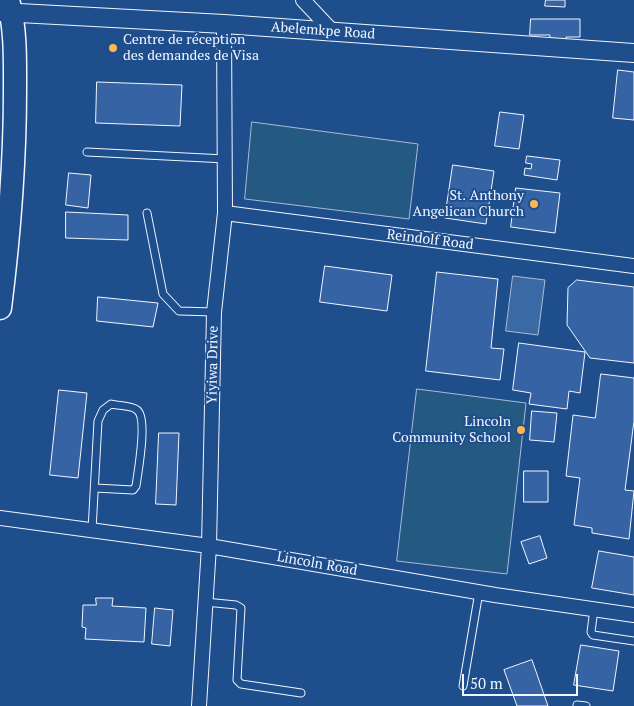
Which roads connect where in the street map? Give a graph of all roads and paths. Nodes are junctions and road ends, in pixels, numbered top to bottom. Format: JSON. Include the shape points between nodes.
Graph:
{"nodes":[{"id":1,"x":303,"y":0,"type":"edge"},
{"id":2,"x":6,"y":8,"type":"edge"},
{"id":3,"x":224,"y":24,"type":"junction"},
{"id":4,"x":334,"y":32,"type":"junction"},
{"id":5,"x":634,"y":53,"type":"edge"},
{"id":6,"x":87,"y":152,"type":"dead end"},
{"id":7,"x":224,"y":159,"type":"junction"},
{"id":8,"x":147,"y":213,"type":"dead end"},
{"id":9,"x":225,"y":213,"type":"junction"},
{"id":10,"x":634,"y":266,"type":"edge"},
{"id":11,"x":0,"y":308,"type":"edge"},
{"id":12,"x":214,"y":312,"type":"junction"},
{"id":13,"x":95,"y":488,"type":"junction"},
{"id":14,"x":0,"y":518,"type":"edge"},
{"id":15,"x":92,"y":530,"type":"junction"},
{"id":16,"x":208,"y":546,"type":"junction"},
{"id":17,"x":479,"y":592,"type":"junction"},
{"id":18,"x":205,"y":602,"type":"junction"},
{"id":19,"x":594,"y":609,"type":"junction"},
{"id":20,"x":634,"y":615,"type":"edge"},
{"id":21,"x":634,"y":641,"type":"edge"},
{"id":22,"x":463,"y":686,"type":"dead end"},
{"id":23,"x":301,"y":693,"type":"dead end"},
{"id":24,"x":577,"y":705,"type":"dead end"},
{"id":25,"x":199,"y":706,"type":"edge"},
{"id":26,"x":586,"y":706,"type":"edge"}],
"edges":[{"from":1,"to":4,"type":"street"},
{"from":2,"to":3,"type":"street","name":"Abelemkpe Road"},
{"from":2,"to":11,"type":"main road","via":[[15,64],[15,155]]},
{"from":3,"to":4,"type":"street","name":"Abelemkpe Road"},
{"from":3,"to":7,"type":"street","name":"Yiyiwa Drive"},
{"from":4,"to":5,"type":"street","name":"Abelemkpe Road"},
{"from":6,"to":7,"type":"lane"},
{"from":7,"to":9,"type":"street","name":"Yiyiwa Drive"},
{"from":8,"to":12,"type":"lane","via":[[164,294],[179,311]]},
{"from":9,"to":10,"type":"street","name":"Reindolf Road"},
{"from":9,"to":12,"type":"street","name":"Yiyiwa Drive"},
{"from":12,"to":16,"type":"street","name":"Yiyiwa Drive"},
{"from":13,"to":13,"type":"lane","via":[[98,421],[102,410],[111,404],[136,409],[142,416],[136,486],[126,491]]},
{"from":13,"to":15,"type":"lane"},
{"from":14,"to":15,"type":"street","name":"Lincoln Road"},
{"from":15,"to":16,"type":"street","name":"Lincoln Road"},
{"from":16,"to":17,"type":"street","name":"Lincoln Road"},
{"from":16,"to":18,"type":"street","name":"Yiyiwa Drive"},
{"from":17,"to":19,"type":"street","name":"Lincoln Road"},
{"from":17,"to":22,"type":"lane"},
{"from":18,"to":23,"type":"lane","via":[[240,608],[236,680],[247,686]]},
{"from":18,"to":25,"type":"street","name":"Yiyiwa Drive"},
{"from":19,"to":20,"type":"street","name":"Lincoln Road"},
{"from":19,"to":21,"type":"lane","via":[[593,635]]},
{"from":24,"to":26,"type":"lane"}]}
